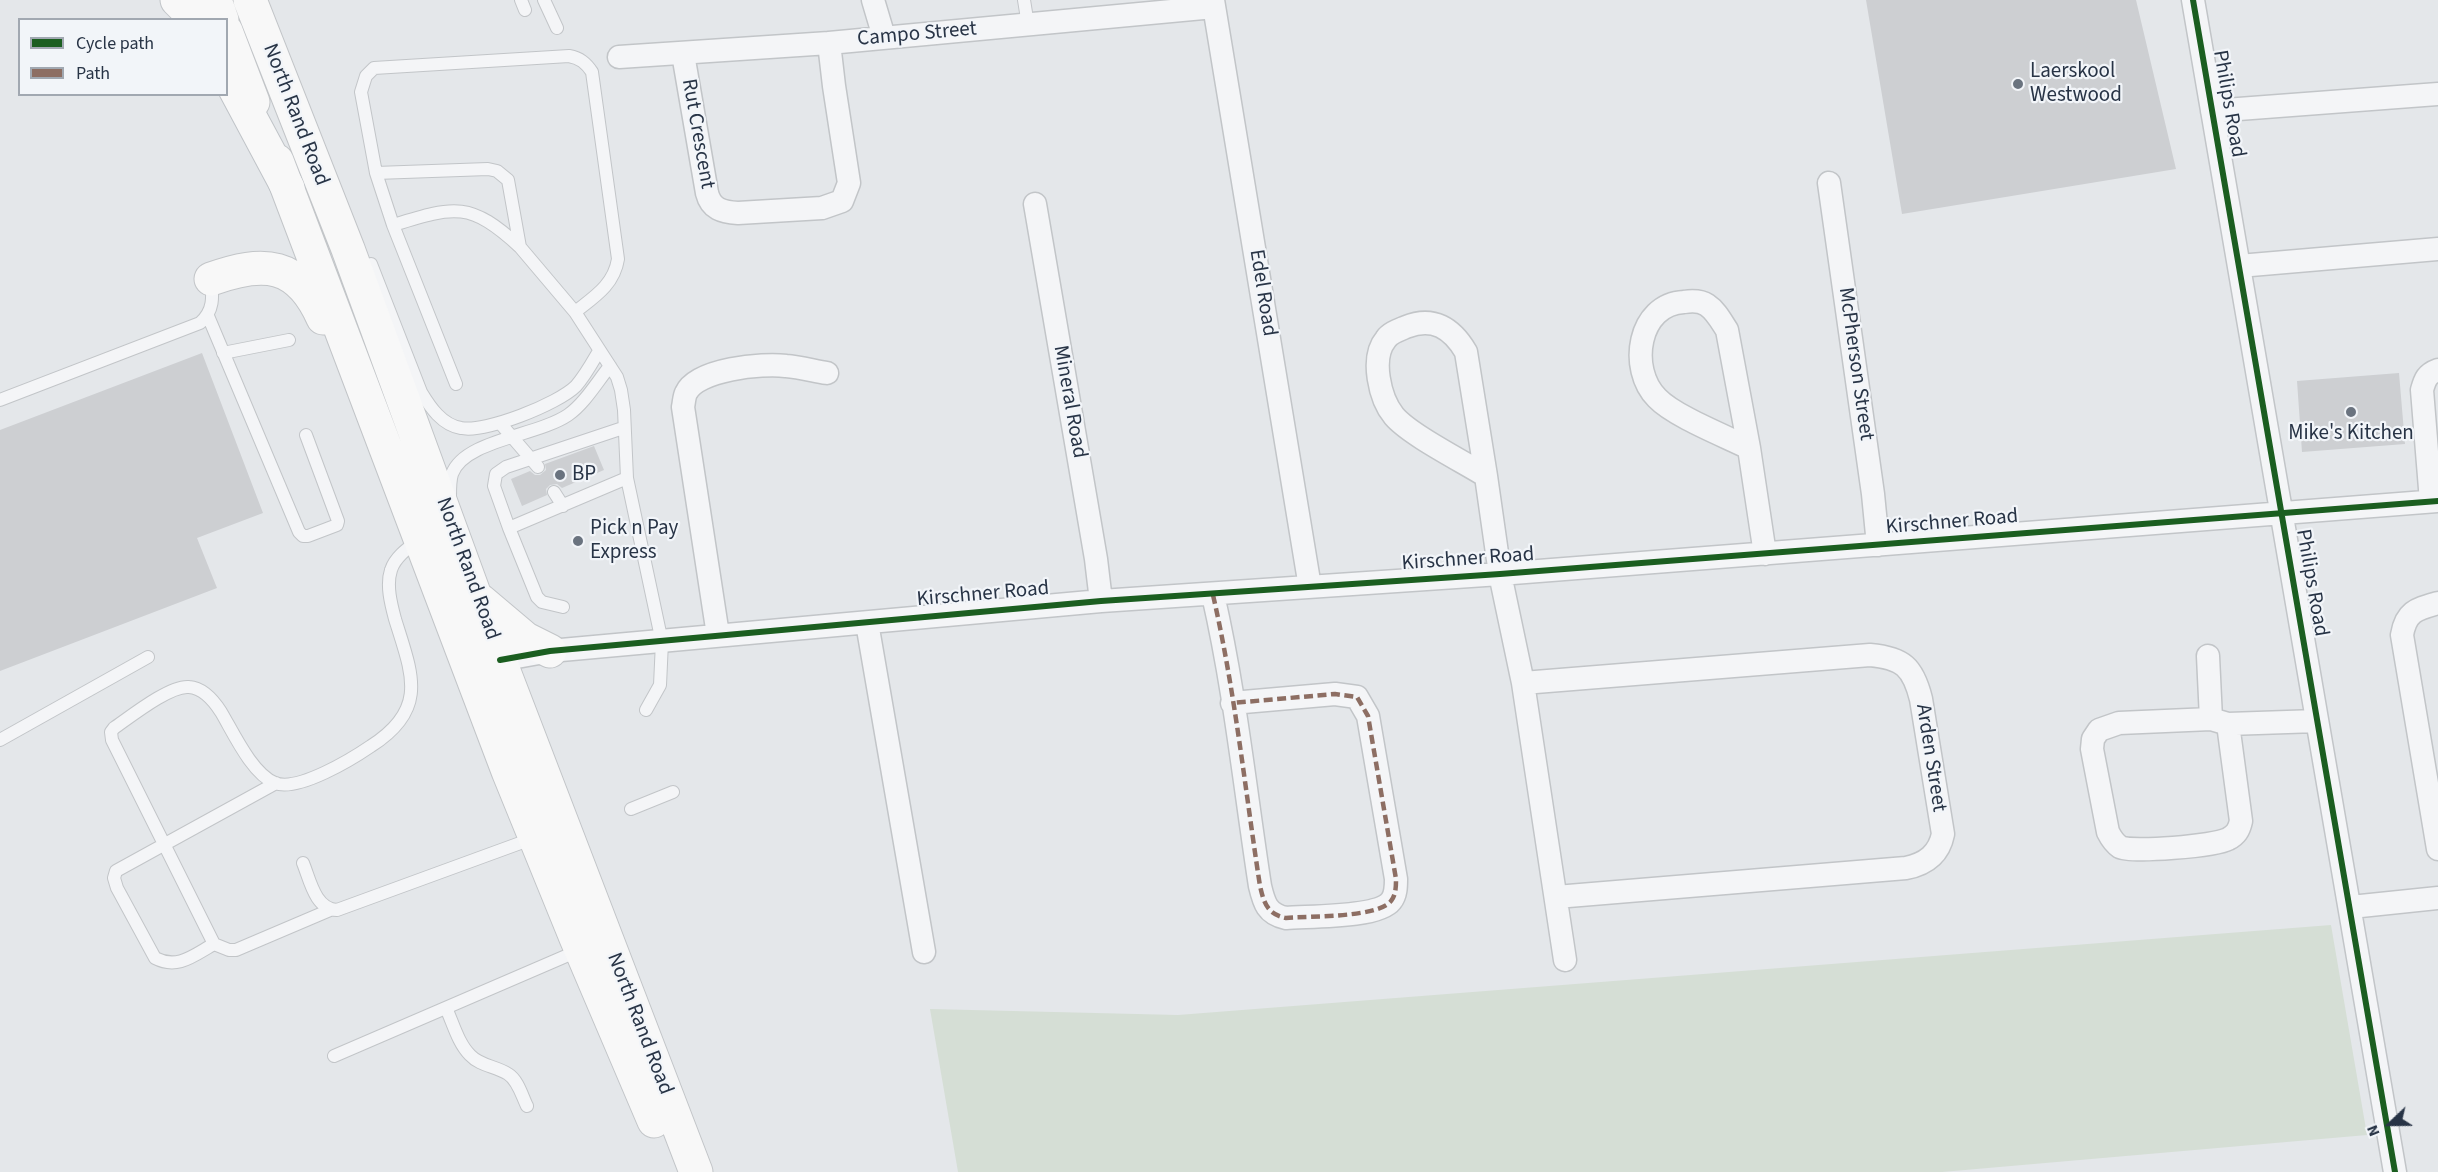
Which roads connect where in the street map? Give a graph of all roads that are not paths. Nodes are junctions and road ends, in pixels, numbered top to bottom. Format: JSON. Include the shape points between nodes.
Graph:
{"nodes":[{"id":1,"x":177,"y":0,"type":"edge"},
{"id":2,"x":216,"y":0,"type":"edge"},
{"id":3,"x":250,"y":0,"type":"edge"},
{"id":4,"x":544,"y":0,"type":"edge"},
{"id":5,"x":873,"y":0,"type":"edge"},
{"id":6,"x":1024,"y":0,"type":"edge"},
{"id":7,"x":2193,"y":0,"type":"edge"},
{"id":8,"x":1214,"y":4,"type":"edge"},
{"id":9,"x":195,"y":18,"type":"edge"},
{"id":10,"x":221,"y":18,"type":"edge"},
{"id":11,"x":1028,"y":26,"type":"junction"},
{"id":12,"x":556,"y":28,"type":"dead end"},
{"id":13,"x":228,"y":37,"type":"edge"},
{"id":14,"x":884,"y":37,"type":"junction"},
{"id":15,"x":265,"y":38,"type":"junction"},
{"id":16,"x":829,"y":43,"type":"junction"},
{"id":17,"x":683,"y":54,"type":"junction"},
{"id":18,"x":619,"y":57,"type":"dead end"},
{"id":19,"x":228,"y":76,"type":"edge"},
{"id":20,"x":2438,"y":94,"type":"edge"},
{"id":21,"x":2212,"y":111,"type":"junction"},
{"id":22,"x":308,"y":112,"type":"dead end"},
{"id":23,"x":376,"y":173,"type":"junction"},
{"id":24,"x":1829,"y":183,"type":"dead end"},
{"id":25,"x":288,"y":188,"type":"junction"},
{"id":26,"x":1035,"y":204,"type":"dead end"},
{"id":27,"x":393,"y":225,"type":"junction"},
{"id":28,"x":520,"y":247,"type":"junction"},
{"id":29,"x":2438,"y":249,"type":"edge"},
{"id":30,"x":366,"y":251,"type":"dead end"},
{"id":31,"x":2239,"y":267,"type":"junction"},
{"id":32,"x":211,"y":279,"type":"joint"},
{"id":33,"x":575,"y":312,"type":"junction"},
{"id":34,"x":208,"y":316,"type":"junction"},
{"id":35,"x":289,"y":340,"type":"dead end"},
{"id":36,"x":599,"y":351,"type":"junction"},
{"id":37,"x":223,"y":353,"type":"junction"},
{"id":38,"x":610,"y":366,"type":"junction"},
{"id":39,"x":2438,"y":370,"type":"edge"},
{"id":40,"x":827,"y":373,"type":"dead end"},
{"id":41,"x":456,"y":384,"type":"dead end"},
{"id":42,"x":0,"y":400,"type":"edge"},
{"id":43,"x":375,"y":422,"type":"junction"},
{"id":44,"x":500,"y":423,"type":"junction"},
{"id":45,"x":623,"y":428,"type":"junction"},
{"id":46,"x":306,"y":435,"type":"dead end"},
{"id":47,"x":514,"y":437,"type":"junction"},
{"id":48,"x":1749,"y":448,"type":"junction"},
{"id":49,"x":535,"y":463,"type":"junction"},
{"id":50,"x":1486,"y":476,"type":"junction"},
{"id":51,"x":627,"y":478,"type":"junction"},
{"id":52,"x":554,"y":492,"type":"dead end"},
{"id":53,"x":2434,"y":501,"type":"edge"},
{"id":54,"x":563,"y":506,"type":"junction"},
{"id":55,"x":2282,"y":512,"type":"junction"},
{"id":56,"x":509,"y":528,"type":"junction"},
{"id":57,"x":452,"y":532,"type":"junction"},
{"id":58,"x":420,"y":540,"type":"junction"},
{"id":59,"x":1878,"y":545,"type":"junction"},
{"id":60,"x":1766,"y":554,"type":"junction"},
{"id":61,"x":1500,"y":574,"type":"junction"},
{"id":62,"x":1310,"y":587,"type":"junction"},
{"id":63,"x":1213,"y":595,"type":"junction"},
{"id":64,"x":475,"y":596,"type":"junction"},
{"id":65,"x":1101,"y":601,"type":"junction"},
{"id":66,"x":2438,"y":603,"type":"edge"},
{"id":67,"x":563,"y":607,"type":"dead end"},
{"id":68,"x":867,"y":623,"type":"junction"},
{"id":69,"x":718,"y":635,"type":"junction"},
{"id":70,"x":662,"y":642,"type":"junction"},
{"id":71,"x":545,"y":652,"type":"junction"},
{"id":72,"x":2208,"y":656,"type":"dead end"},
{"id":73,"x":148,"y":657,"type":"dead end"},
{"id":74,"x":500,"y":660,"type":"junction"},
{"id":75,"x":1523,"y":683,"type":"junction"},
{"id":76,"x":515,"y":699,"type":"junction"},
{"id":77,"x":1232,"y":703,"type":"junction"},
{"id":78,"x":646,"y":710,"type":"dead end"},
{"id":79,"x":2317,"y":721,"type":"junction"},
{"id":80,"x":2219,"y":722,"type":"junction"},
{"id":81,"x":0,"y":740,"type":"edge"},
{"id":82,"x":276,"y":783,"type":"junction"},
{"id":83,"x":673,"y":792,"type":"dead end"},
{"id":84,"x":631,"y":809,"type":"dead end"},
{"id":85,"x":535,"y":838,"type":"junction"},
{"id":86,"x":165,"y":845,"type":"junction"},
{"id":87,"x":2438,"y":849,"type":"edge"},
{"id":88,"x":303,"y":863,"type":"dead end"},
{"id":89,"x":1556,"y":897,"type":"junction"},
{"id":90,"x":2438,"y":898,"type":"edge"},
{"id":91,"x":2351,"y":907,"type":"junction"},
{"id":92,"x":330,"y":910,"type":"junction"},
{"id":93,"x":214,"y":944,"type":"junction"},
{"id":94,"x":578,"y":944,"type":"junction"},
{"id":95,"x":924,"y":952,"type":"dead end"},
{"id":96,"x":1565,"y":960,"type":"dead end"},
{"id":97,"x":446,"y":1008,"type":"junction"},
{"id":98,"x":334,"y":1056,"type":"dead end"},
{"id":99,"x":527,"y":1106,"type":"dead end"},
{"id":100,"x":675,"y":1172,"type":"edge"},
{"id":101,"x":696,"y":1172,"type":"edge"},
{"id":102,"x":2395,"y":1172,"type":"edge"}],
"edges":[{"from":1,"to":9,"type":"main road"},
{"from":2,"to":10,"type":"main road"},
{"from":3,"to":15,"type":"main road","name":"North Rand Road"},
{"from":4,"to":12,"type":"lane"},
{"from":5,"to":14,"type":"street"},
{"from":6,"to":11,"type":"lane"},
{"from":7,"to":21,"type":"street","name":"Philips Road"},
{"from":8,"to":11,"type":"street","name":"Campo Street"},
{"from":8,"to":62,"type":"street","name":"Edel Road"},
{"from":11,"to":14,"type":"street","name":"Campo Street"},
{"from":13,"to":25,"type":"main road","name":"North Rand Road"},
{"from":14,"to":16,"type":"street","name":"Campo Street"},
{"from":15,"to":22,"type":"lane"},
{"from":15,"to":57,"type":"main road","name":"North Rand Road"},
{"from":16,"to":17,"type":"street","name":"Campo Street"},
{"from":16,"to":17,"type":"street","name":"Rut Crescent","via":[[849,183],[842,201],[822,208],[738,213],[715,208],[707,193]]},
{"from":17,"to":18,"type":"street","name":"Campo Street"},
{"from":19,"to":25,"type":"main road"},
{"from":20,"to":21,"type":"street"},
{"from":21,"to":31,"type":"street","name":"Philips Road"},
{"from":23,"to":27,"type":"lane"},
{"from":23,"to":28,"type":"lane","via":[[497,171],[508,180]]},
{"from":23,"to":33,"type":"lane","via":[[361,92],[372,70],[570,56],[583,62],[592,72],[618,259],[611,281]]},
{"from":24,"to":59,"type":"street","name":"McPherson Street"},
{"from":25,"to":43,"type":"main road","name":"North Rand Road"},
{"from":26,"to":65,"type":"street","name":"Mineral Road"},
{"from":27,"to":28,"type":"lane","via":[[441,211],[461,212],[495,224]]},
{"from":27,"to":41,"type":"lane"},
{"from":28,"to":33,"type":"lane"},
{"from":29,"to":31,"type":"street"},
{"from":30,"to":44,"type":"lane","via":[[430,407],[459,428],[487,428]]},
{"from":31,"to":55,"type":"street","name":"Philips Road"},
{"from":32,"to":34,"type":"lane","via":[[212,305]]},
{"from":32,"to":43,"type":"main road","via":[[233,271],[278,268],[306,288]]},
{"from":33,"to":36,"type":"lane"},
{"from":34,"to":37,"type":"lane"},
{"from":34,"to":42,"type":"lane","via":[[189,329]]},
{"from":35,"to":37,"type":"lane"},
{"from":36,"to":38,"type":"lane"},
{"from":36,"to":44,"type":"lane","via":[[565,395]]},
{"from":37,"to":46,"type":"lane","via":[[303,536],[337,525],[338,521]]},
{"from":38,"to":45,"type":"lane","via":[[621,390]]},
{"from":38,"to":47,"type":"lane","via":[[567,415]]},
{"from":39,"to":53,"type":"street","via":[[2425,379],[2422,390]]},
{"from":40,"to":69,"type":"street","via":[[786,366],[732,370],[703,378],[686,393],[683,407]]},
{"from":43,"to":58,"type":"main road","name":"North Rand Road"},
{"from":44,"to":47,"type":"lane"},
{"from":45,"to":49,"type":"lane"},
{"from":45,"to":51,"type":"lane"},
{"from":47,"to":49,"type":"lane"},
{"from":47,"to":57,"type":"lane","via":[[481,447],[458,464],[450,486]]},
{"from":48,"to":48,"type":"street","via":[[1727,330],[1706,304],[1679,302],[1667,306],[1645,327],[1641,344],[1647,383],[1656,398],[1670,409]]},
{"from":48,"to":60,"type":"street"},
{"from":49,"to":56,"type":"lane","via":[[506,467],[496,474],[494,486]]},
{"from":50,"to":50,"type":"street","via":[[1466,352],[1457,337],[1430,323],[1412,324],[1397,331],[1386,339],[1378,356],[1385,402],[1395,418]]},
{"from":50,"to":61,"type":"street"},
{"from":51,"to":54,"type":"lane"},
{"from":51,"to":70,"type":"lane"},
{"from":52,"to":54,"type":"lane"},
{"from":53,"to":55,"type":"street","name":"Kirschner Road"},
{"from":54,"to":56,"type":"lane"},
{"from":55,"to":59,"type":"street","name":"Kirschner Road"},
{"from":55,"to":79,"type":"street","name":"Philips Road"},
{"from":56,"to":67,"type":"lane","via":[[537,597],[543,603]]},
{"from":57,"to":64,"type":"main road","name":"North Rand Road"},
{"from":58,"to":82,"type":"lane","via":[[397,559],[389,587],[411,680],[406,714],[396,728],[339,765],[290,785]]},
{"from":58,"to":85,"type":"main road","name":"North Rand Road"},
{"from":59,"to":60,"type":"street","name":"Kirschner Road"},
{"from":60,"to":61,"type":"street","name":"Kirschner Road"},
{"from":61,"to":62,"type":"street","name":"Kirschner Road"},
{"from":61,"to":75,"type":"street"},
{"from":62,"to":63,"type":"street","name":"Kirschner Road"},
{"from":63,"to":65,"type":"street","name":"Kirschner Road"},
{"from":63,"to":77,"type":"street","via":[[1224,640]]},
{"from":64,"to":71,"type":"main road"},
{"from":64,"to":74,"type":"main road","name":"North Rand Road"},
{"from":65,"to":68,"type":"street","name":"Kirschner Road"},
{"from":66,"to":87,"type":"street","via":[[2417,609],[2409,616],[2402,635]]},
{"from":68,"to":69,"type":"street","name":"Kirschner Road"},
{"from":68,"to":95,"type":"street"},
{"from":69,"to":70,"type":"street","name":"Kirschner Road"},
{"from":70,"to":71,"type":"street","name":"Kirschner Road"},
{"from":70,"to":78,"type":"lane","via":[[660,685]]},
{"from":71,"to":74,"type":"street","name":"Kirschner Road"},
{"from":71,"to":76,"type":"main road","via":[[527,673]]},
{"from":72,"to":80,"type":"street"},
{"from":73,"to":81,"type":"lane"},
{"from":74,"to":76,"type":"main road","name":"North Rand Road"},
{"from":74,"to":94,"type":"main road","via":[[491,676],[494,698]]},
{"from":75,"to":89,"type":"street"},
{"from":75,"to":89,"type":"street","name":"Arden Street","via":[[1870,655],[1898,660],[1917,682],[1943,834],[1941,846],[1933,856],[1918,866],[1906,868]]},
{"from":76,"to":101,"type":"main road","name":"North Rand Road"},
{"from":77,"to":77,"type":"street","via":[[1260,886],[1269,910],[1286,918],[1365,912],[1387,905],[1393,900],[1396,879],[1363,704],[1357,697],[1335,694]]},
{"from":79,"to":80,"type":"street"},
{"from":79,"to":91,"type":"street","name":"Philips Road"},
{"from":80,"to":80,"type":"street","via":[[2119,723],[2099,730],[2092,749],[2108,832],[2120,847],[2129,850],[2208,845],[2220,843],[2238,831],[2241,821]]},
{"from":82,"to":86,"type":"lane"},
{"from":82,"to":86,"type":"lane","via":[[250,761],[216,704],[200,690],[188,687],[155,701],[111,732]]},
{"from":83,"to":84,"type":"lane"},
{"from":85,"to":92,"type":"lane"},
{"from":85,"to":94,"type":"main road","name":"North Rand Road"},
{"from":86,"to":93,"type":"lane"},
{"from":86,"to":93,"type":"lane","via":[[116,871],[117,888],[155,958],[176,964]]},
{"from":88,"to":92,"type":"lane","via":[[317,897]]},
{"from":89,"to":96,"type":"street"},
{"from":90,"to":91,"type":"street"},
{"from":91,"to":102,"type":"street","name":"Philips Road"},
{"from":92,"to":93,"type":"lane","via":[[236,950]]},
{"from":94,"to":97,"type":"lane"},
{"from":94,"to":100,"type":"main road","name":"North Rand Road"},
{"from":97,"to":98,"type":"lane"},
{"from":97,"to":99,"type":"lane","via":[[471,1056],[508,1074]]}]}
